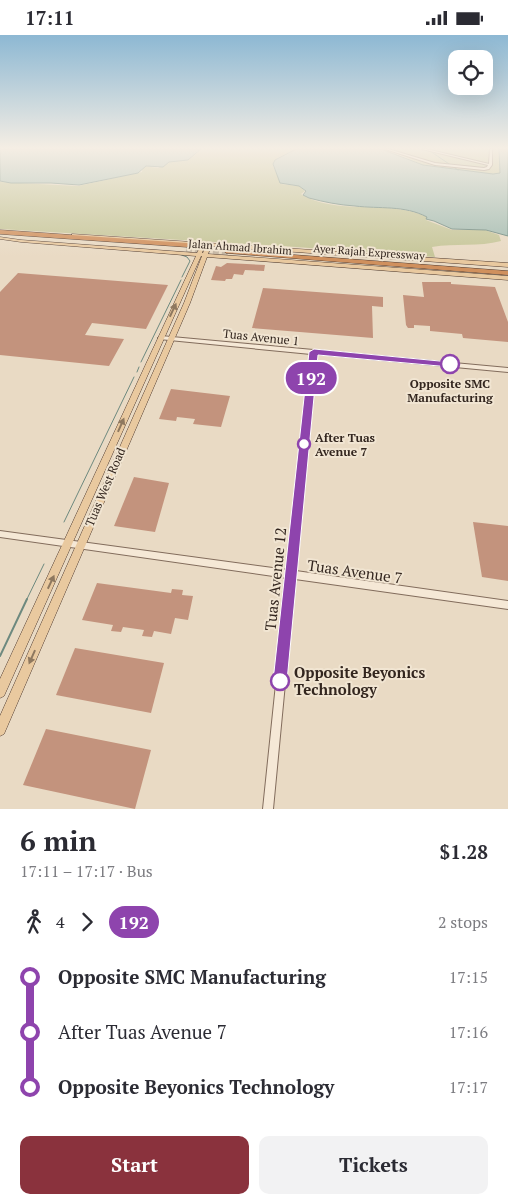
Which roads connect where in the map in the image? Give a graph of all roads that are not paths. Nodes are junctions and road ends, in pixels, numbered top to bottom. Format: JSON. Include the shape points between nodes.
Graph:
{"nodes":[{"id":1,"x":1,"y":235,"type":"edge"},
{"id":2,"x":206,"y":244,"type":"junction"},
{"id":3,"x":185,"y":249,"type":"junction"},
{"id":4,"x":229,"y":250,"type":"joint"},
{"id":5,"x":202,"y":254,"type":"junction"},
{"id":6,"x":219,"y":255,"type":"junction"},
{"id":7,"x":198,"y":266,"type":"junction"},
{"id":8,"x":508,"y":267,"type":"edge"},
{"id":9,"x":508,"y":273,"type":"edge"},
{"id":10,"x":508,"y":278,"type":"edge"},
{"id":11,"x":165,"y":338,"type":"junction"},
{"id":12,"x":314,"y":352,"type":"junction"},
{"id":13,"x":508,"y":369,"type":"edge"},
{"id":14,"x":0,"y":534,"type":"edge"},
{"id":15,"x":68,"y":543,"type":"junction"},
{"id":16,"x":80,"y":545,"type":"junction"},
{"id":17,"x":290,"y":576,"type":"junction"},
{"id":18,"x":508,"y":605,"type":"edge"},
{"id":19,"x":0,"y":692,"type":"edge"},
{"id":20,"x":0,"y":730,"type":"edge"},
{"id":21,"x":268,"y":809,"type":"edge"}],
"edges":[{"from":1,"to":2,"type":"main road","name":"Jalan Ahmad Ibrahim","via":[[30,232]]},
{"from":1,"to":3,"type":"highway"},
{"from":2,"to":5,"type":"main road","name":"Tuas West Road"},
{"from":2,"to":8,"type":"main road","name":"Jalan Ahmad Ibrahim"},
{"from":3,"to":5,"type":"main road","name":"Jalan Ahmad Ibrahim"},
{"from":3,"to":7,"type":"main road"},
{"from":4,"to":8,"type":"highway","name":"Ayer Rajah Expressway"},
{"from":4,"to":9,"type":"highway","name":"Ayer Rajah Expressway"},
{"from":5,"to":6,"type":"main road","name":"Jalan Ahmad Ibrahim"},
{"from":5,"to":7,"type":"main road","name":"Tuas West Road"},
{"from":6,"to":7,"type":"main road"},
{"from":6,"to":10,"type":"main road","name":"Jalan Ahmad Ibrahim"},
{"from":7,"to":11,"type":"main road","name":"Tuas West Road","via":[[187,303]]},
{"from":11,"to":12,"type":"street","name":"Tuas Avenue 1"},
{"from":15,"to":11,"type":"main road","name":"Tuas West Road","one_way":true},
{"from":11,"to":16,"type":"main road","name":"Tuas West Road"},
{"from":12,"to":13,"type":"street","name":"Tuas Avenue 1"},
{"from":12,"to":17,"type":"street","name":"Tuas Avenue 12"},
{"from":14,"to":15,"type":"street","name":"Tuas Avenue 7"},
{"from":15,"to":16,"type":"street","name":"Tuas Avenue 7"},
{"from":19,"to":15,"type":"main road","name":"Tuas West Road","one_way":true},
{"from":16,"to":17,"type":"street","name":"Tuas Avenue 7"},
{"from":16,"to":20,"type":"main road","name":"Tuas West Road","one_way":true},
{"from":17,"to":18,"type":"street","name":"Tuas Avenue 7"},
{"from":17,"to":21,"type":"street","name":"Tuas Avenue 12"}]}
